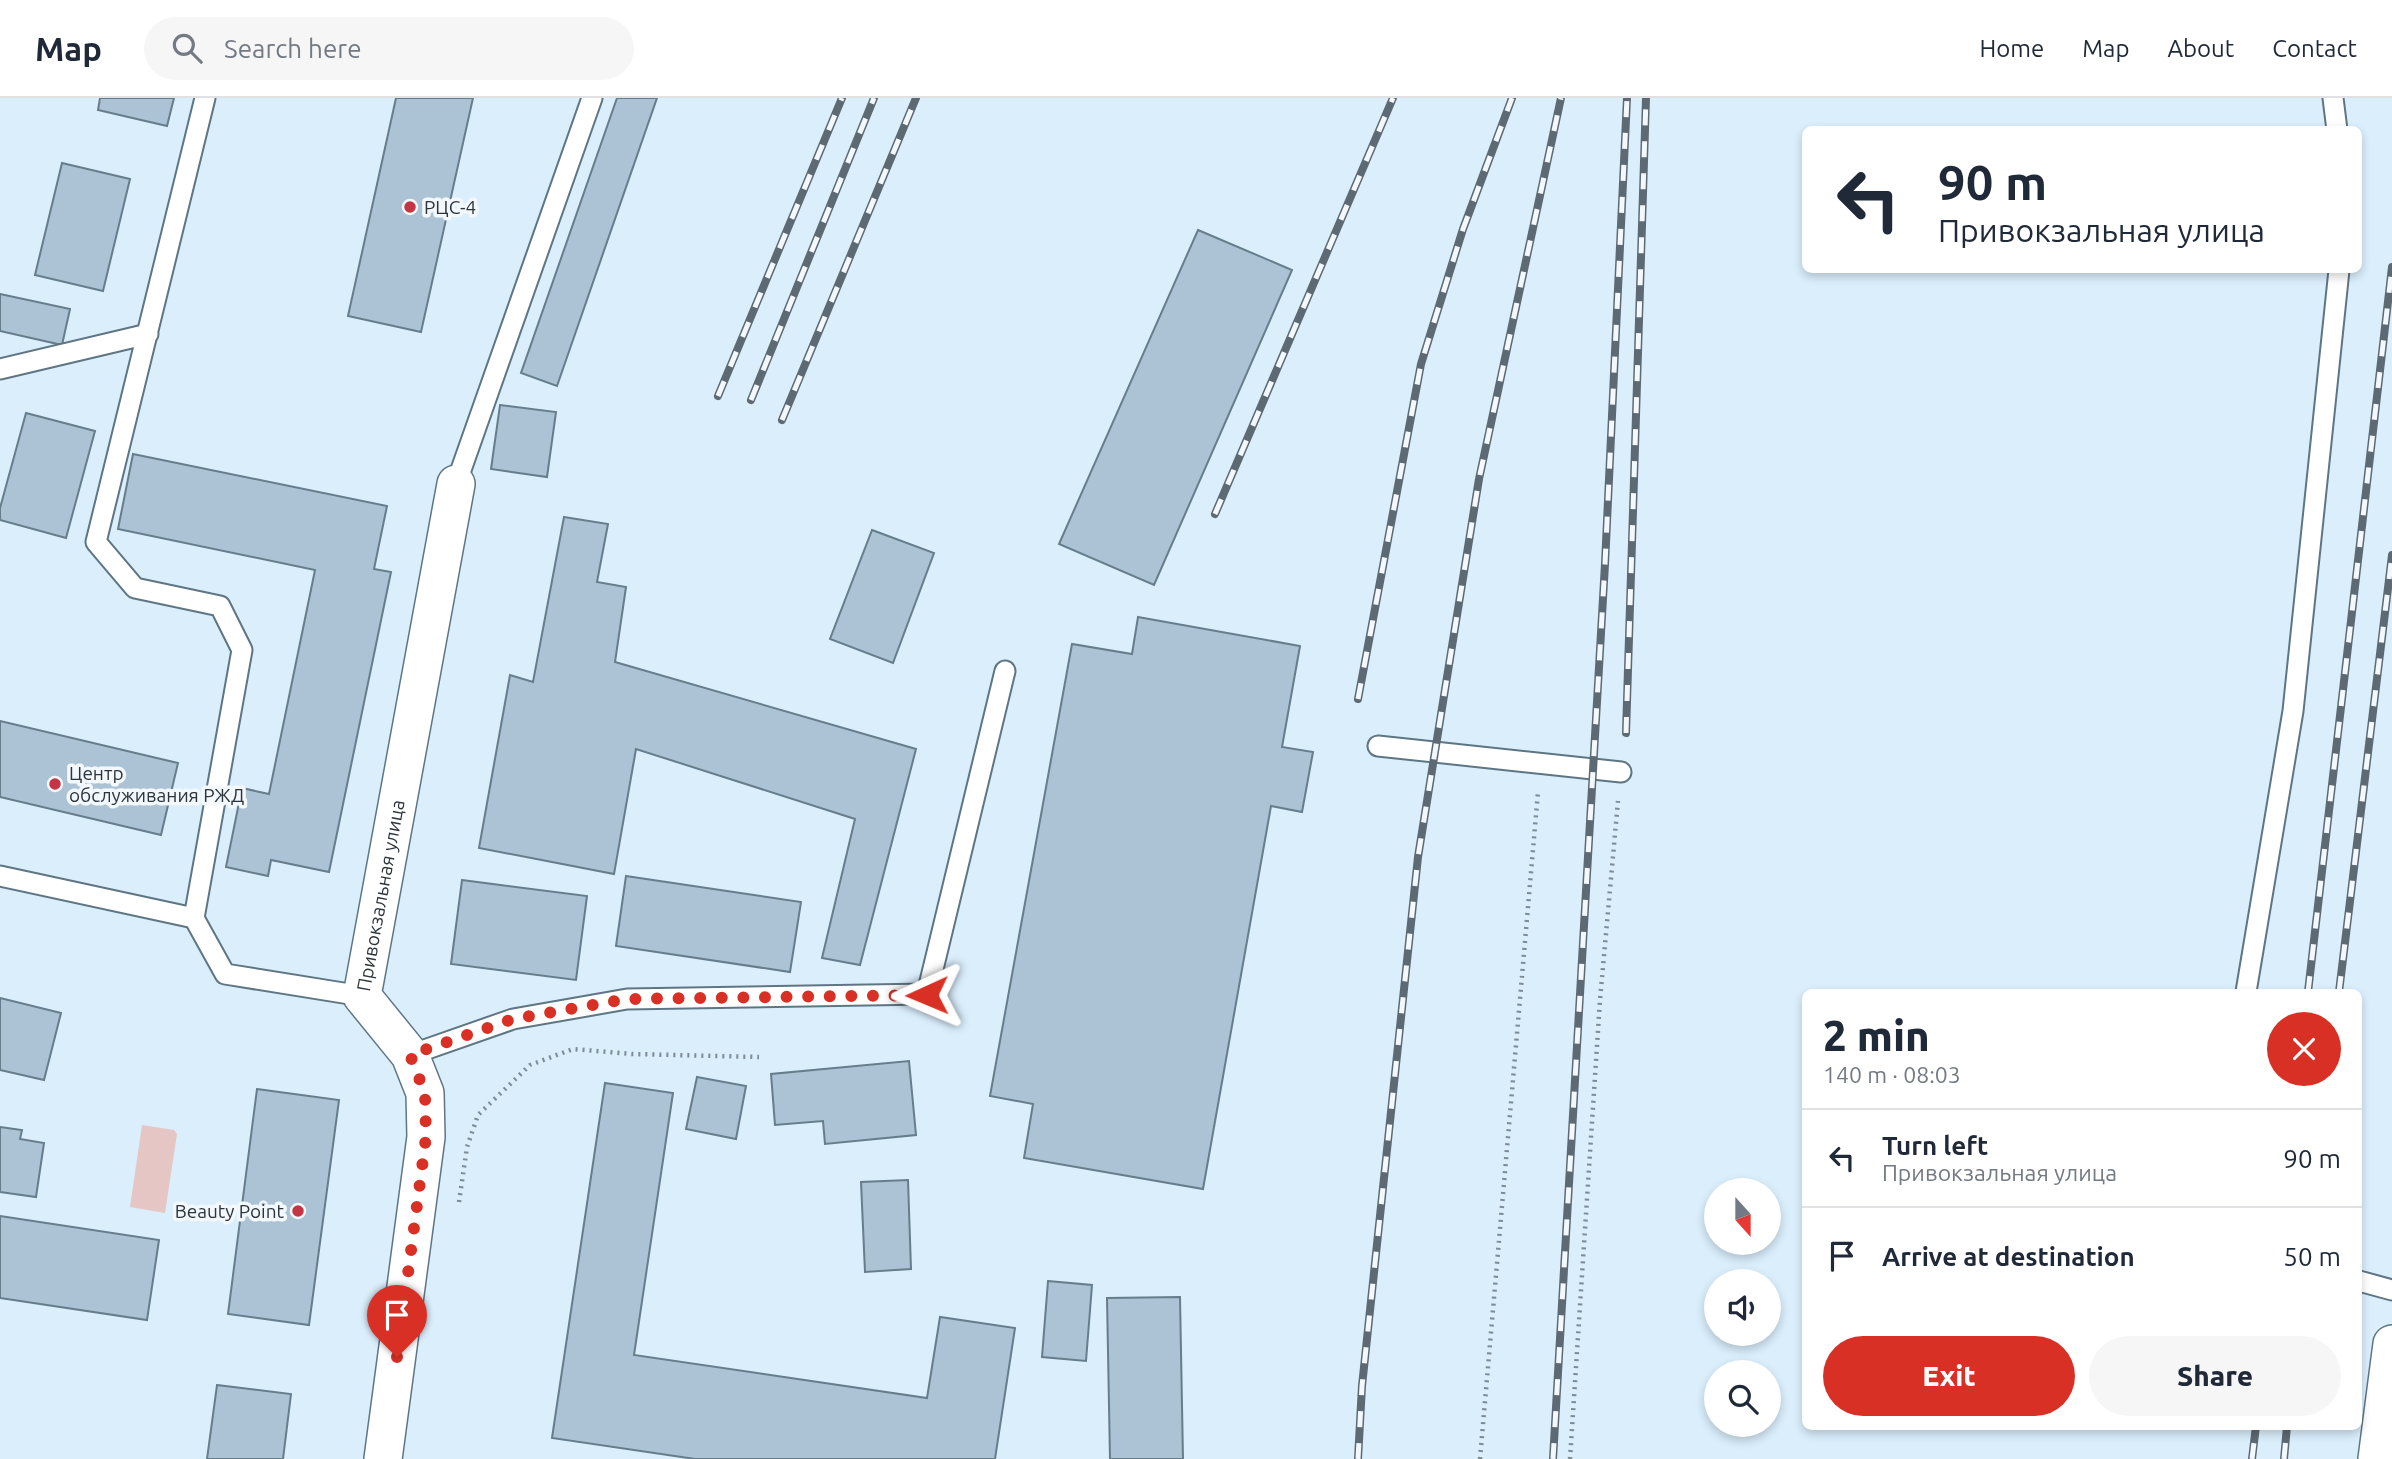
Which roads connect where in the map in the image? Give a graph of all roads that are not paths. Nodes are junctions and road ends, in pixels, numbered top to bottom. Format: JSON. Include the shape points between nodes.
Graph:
{"nodes":[{"id":1,"x":205,"y":98,"type":"edge"},
{"id":2,"x":592,"y":98,"type":"edge"},
{"id":3,"x":2333,"y":98,"type":"edge"},
{"id":4,"x":2336,"y":126,"type":"edge"},
{"id":5,"x":2339,"y":273,"type":"edge"},
{"id":6,"x":148,"y":334,"type":"junction"},
{"id":7,"x":0,"y":369,"type":"edge"},
{"id":8,"x":457,"y":484,"type":"joint"},
{"id":9,"x":1005,"y":671,"type":"dead end"},
{"id":10,"x":1378,"y":746,"type":"dead end"},
{"id":11,"x":1620,"y":772,"type":"road end"},
{"id":12,"x":0,"y":876,"type":"edge"},
{"id":13,"x":194,"y":918,"type":"junction"},
{"id":14,"x":2247,"y":989,"type":"edge"},
{"id":15,"x":362,"y":996,"type":"junction"},
{"id":16,"x":410,"y":1055,"type":"junction"},
{"id":17,"x":2362,"y":1282,"type":"edge"},
{"id":18,"x":2392,"y":1290,"type":"edge"},
{"id":19,"x":2392,"y":1344,"type":"edge"},
{"id":20,"x":383,"y":1459,"type":"edge"},
{"id":21,"x":2377,"y":1459,"type":"edge"}],
"edges":[{"from":1,"to":6,"type":"lane"},
{"from":2,"to":8,"type":"lane"},
{"from":3,"to":4,"type":"lane"},
{"from":5,"to":14,"type":"lane","via":[[2293,711]]},
{"from":6,"to":7,"type":"lane"},
{"from":6,"to":13,"type":"lane","via":[[96,542],[135,588],[220,606],[242,650]]},
{"from":8,"to":15,"type":"street","name":"Привокзальная улица"},
{"from":9,"to":16,"type":"lane","via":[[927,995],[627,999],[513,1019]]},
{"from":10,"to":11,"type":"lane"},
{"from":12,"to":13,"type":"lane"},
{"from":13,"to":15,"type":"lane","via":[[225,974]]},
{"from":15,"to":16,"type":"street","name":"Привокзальная улица"},
{"from":16,"to":20,"type":"street","name":"Привокзальная улица","via":[[425,1093],[426,1137]]},
{"from":17,"to":18,"type":"lane"},
{"from":19,"to":21,"type":"street"}]}
